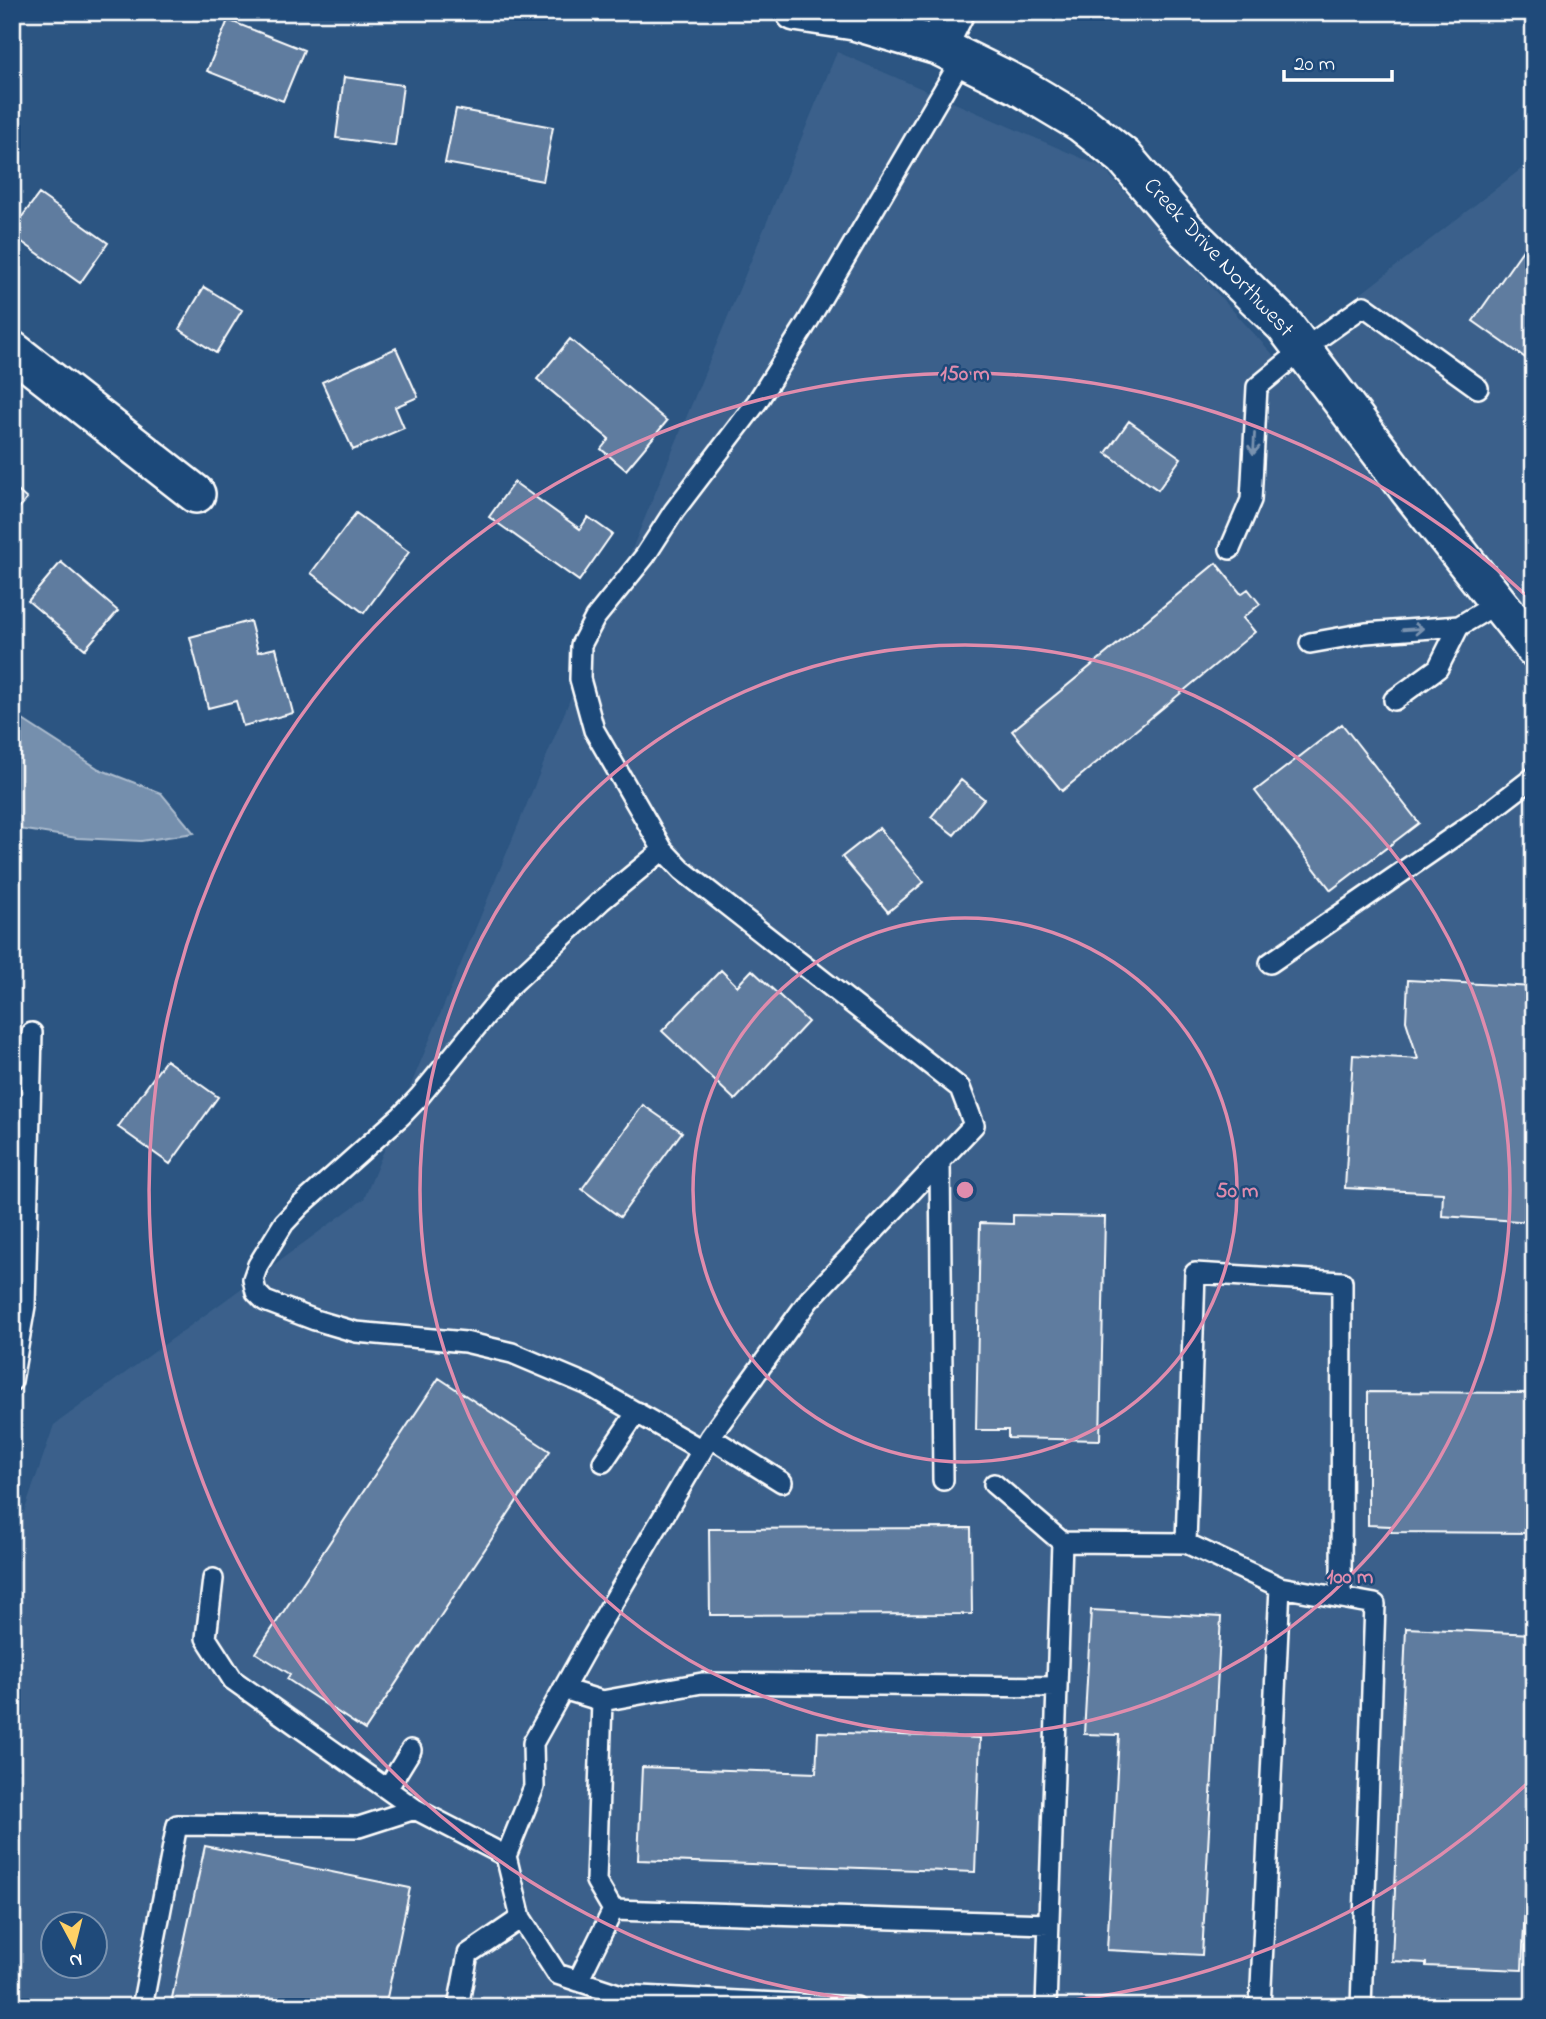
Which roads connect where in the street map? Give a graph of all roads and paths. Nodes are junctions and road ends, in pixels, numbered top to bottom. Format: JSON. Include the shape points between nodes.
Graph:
{"nodes":[{"id":1,"x":795,"y":12,"type":"edge"},
{"id":2,"x":955,"y":12,"type":"edge"},
{"id":3,"x":950,"y":52,"type":"junction"},
{"id":4,"x":12,"y":350,"type":"edge"},
{"id":5,"x":1302,"y":350,"type":"junction"},
{"id":6,"x":1478,"y":388,"type":"dead end"},
{"id":7,"x":196,"y":494,"type":"dead end"},
{"id":8,"x":1230,"y":549,"type":"dead end"},
{"id":9,"x":1498,"y":603,"type":"junction"},
{"id":10,"x":1459,"y":626,"type":"junction"},
{"id":11,"x":1310,"y":643,"type":"dead end"},
{"id":12,"x":1534,"y":648,"type":"edge"},
{"id":13,"x":1394,"y":700,"type":"dead end"},
{"id":14,"x":1531,"y":786,"type":"edge"},
{"id":15,"x":663,"y":850,"type":"junction"},
{"id":16,"x":1270,"y":963,"type":"dead end"},
{"id":17,"x":32,"y":1032,"type":"dead end"},
{"id":18,"x":940,"y":1161,"type":"junction"},
{"id":19,"x":12,"y":1381,"type":"edge"},
{"id":20,"x":636,"y":1412,"type":"junction"},
{"id":21,"x":706,"y":1443,"type":"junction"},
{"id":22,"x":603,"y":1462,"type":"dead end"},
{"id":23,"x":943,"y":1480,"type":"dead end"},
{"id":24,"x":782,"y":1482,"type":"dead end"},
{"id":25,"x":994,"y":1483,"type":"dead end"},
{"id":26,"x":1062,"y":1542,"type":"junction"},
{"id":27,"x":1186,"y":1543,"type":"junction"},
{"id":28,"x":213,"y":1579,"type":"dead end"},
{"id":29,"x":1280,"y":1587,"type":"junction"},
{"id":30,"x":1341,"y":1598,"type":"junction"},
{"id":31,"x":1057,"y":1687,"type":"junction"},
{"id":32,"x":563,"y":1689,"type":"junction"},
{"id":33,"x":602,"y":1702,"type":"junction"},
{"id":34,"x":411,"y":1751,"type":"dead end"},
{"id":35,"x":387,"y":1789,"type":"junction"},
{"id":36,"x":415,"y":1809,"type":"junction"},
{"id":37,"x":506,"y":1856,"type":"junction"},
{"id":38,"x":612,"y":1910,"type":"junction"},
{"id":39,"x":521,"y":1918,"type":"junction"},
{"id":40,"x":1048,"y":1924,"type":"junction"},
{"id":41,"x":578,"y":1981,"type":"junction"},
{"id":42,"x":701,"y":2003,"type":"edge"},
{"id":43,"x":142,"y":2007,"type":"edge"},
{"id":44,"x":458,"y":2007,"type":"edge"},
{"id":45,"x":856,"y":2007,"type":"edge"},
{"id":46,"x":1046,"y":2007,"type":"edge"},
{"id":47,"x":1260,"y":2007,"type":"edge"},
{"id":48,"x":1361,"y":2007,"type":"edge"}],
"edges":[{"from":1,"to":3,"type":"street","name":"Creek Drive Northwest","via":[[854,21]]},
{"from":2,"to":3,"type":"street"},
{"from":3,"to":5,"type":"street","name":"Creek Drive Northwest","via":[[1081,123],[1124,157],[1187,231],[1285,326]]},
{"from":3,"to":15,"type":"lane","via":[[807,323],[757,402],[595,618],[582,645],[580,679],[594,730]]},
{"from":4,"to":7,"type":"street"},
{"from":5,"to":6,"type":"lane","via":[[1364,306]]},
{"from":5,"to":8,"type":"lane","one_way":true,"via":[[1257,387],[1251,500]]},
{"from":5,"to":9,"type":"street","name":"Creek Drive Northwest"},
{"from":9,"to":10,"type":"lane"},
{"from":9,"to":12,"type":"street","name":"Creek Drive Northwest"},
{"from":11,"to":10,"type":"lane","one_way":true,"via":[[1366,633]]},
{"from":10,"to":13,"type":"lane","via":[[1438,668]]},
{"from":14,"to":16,"type":"lane"},
{"from":15,"to":18,"type":"lane","via":[[682,870],[960,1088],[974,1125]]},
{"from":15,"to":20,"type":"lane","via":[[509,987],[401,1116],[284,1223],[253,1279],[256,1292],[265,1301],[315,1320],[356,1332],[465,1342],[512,1353],[567,1375]]},
{"from":17,"to":19,"type":"lane","via":[[25,1306]]},
{"from":18,"to":21,"type":"lane","via":[[809,1300]]},
{"from":18,"to":23,"type":"lane"},
{"from":20,"to":21,"type":"lane"},
{"from":20,"to":22,"type":"lane"},
{"from":21,"to":24,"type":"lane"},
{"from":21,"to":32,"type":"lane"},
{"from":25,"to":26,"type":"lane"},
{"from":26,"to":27,"type":"lane"},
{"from":26,"to":31,"type":"lane"},
{"from":27,"to":29,"type":"lane"},
{"from":27,"to":30,"type":"lane","via":[[1195,1273],[1342,1282]]},
{"from":28,"to":35,"type":"lane","via":[[206,1637],[233,1680]]},
{"from":29,"to":30,"type":"lane"},
{"from":29,"to":47,"type":"lane"},
{"from":30,"to":48,"type":"lane","via":[[1375,1604]]},
{"from":31,"to":33,"type":"lane","via":[[702,1683]]},
{"from":31,"to":40,"type":"lane"},
{"from":32,"to":33,"type":"lane"},
{"from":32,"to":37,"type":"lane","via":[[533,1744],[534,1787]]},
{"from":33,"to":38,"type":"lane","via":[[596,1881]]},
{"from":34,"to":35,"type":"lane"},
{"from":35,"to":36,"type":"lane"},
{"from":36,"to":37,"type":"lane"},
{"from":36,"to":43,"type":"lane","via":[[359,1827],[177,1825]]},
{"from":37,"to":39,"type":"lane"},
{"from":38,"to":40,"type":"lane"},
{"from":38,"to":41,"type":"lane"},
{"from":39,"to":41,"type":"lane","via":[[557,1974]]},
{"from":39,"to":44,"type":"lane","via":[[468,1954]]},
{"from":40,"to":46,"type":"lane"},
{"from":41,"to":42,"type":"lane","via":[[621,1995]]},
{"from":42,"to":45,"type":"lane"}]}
